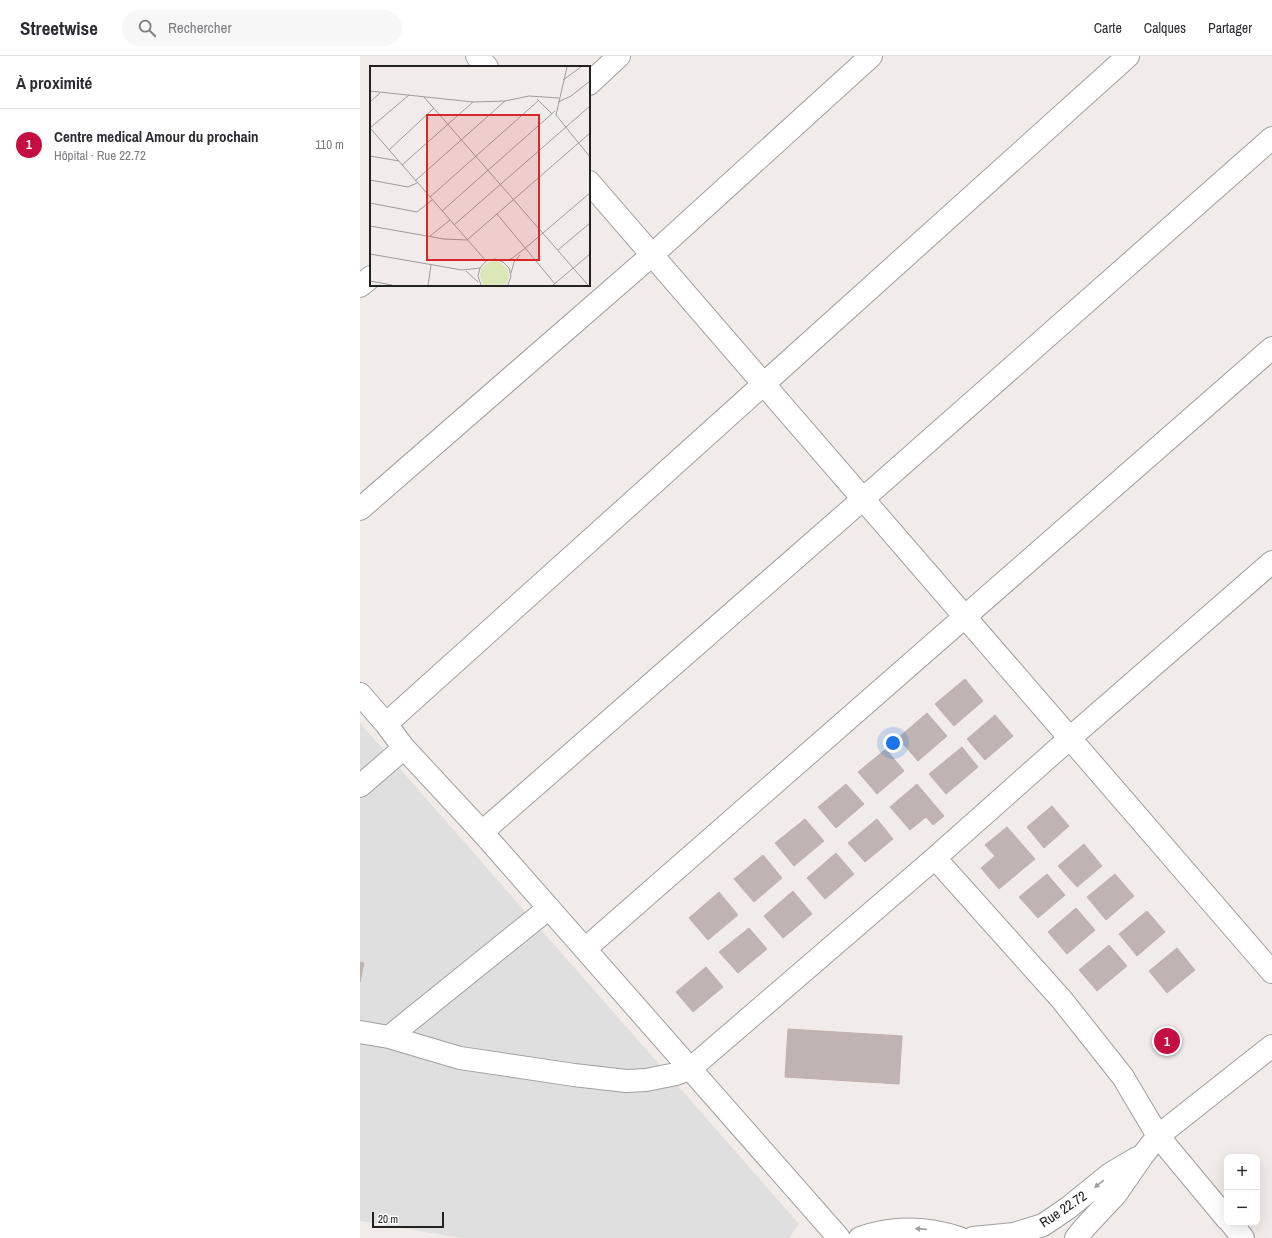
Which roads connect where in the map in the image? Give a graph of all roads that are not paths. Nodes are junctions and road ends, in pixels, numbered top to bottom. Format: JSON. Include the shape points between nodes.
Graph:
{"nodes":[{"id":1,"x":477,"y":56,"type":"edge"},
{"id":2,"x":618,"y":56,"type":"edge"},
{"id":3,"x":871,"y":56,"type":"edge"},
{"id":4,"x":1128,"y":56,"type":"edge"},
{"id":5,"x":486,"y":66,"type":"edge"},
{"id":6,"x":590,"y":83,"type":"edge"},
{"id":7,"x":1272,"y":138,"type":"edge"},
{"id":8,"x":590,"y":183,"type":"edge"},
{"id":9,"x":652,"y":255,"type":"junction"},
{"id":10,"x":370,"y":278,"type":"edge"},
{"id":11,"x":360,"y":286,"type":"edge"},
{"id":12,"x":1272,"y":348,"type":"edge"},
{"id":13,"x":764,"y":384,"type":"junction"},
{"id":14,"x":863,"y":499,"type":"junction"},
{"id":15,"x":360,"y":510,"type":"edge"},
{"id":16,"x":1272,"y":562,"type":"edge"},
{"id":17,"x":965,"y":617,"type":"junction"},
{"id":18,"x":360,"y":694,"type":"edge"},
{"id":19,"x":386,"y":724,"type":"junction"},
{"id":20,"x":1070,"y":738,"type":"junction"},
{"id":21,"x":404,"y":748,"type":"junction"},
{"id":22,"x":360,"y":786,"type":"edge"},
{"id":23,"x":482,"y":832,"type":"junction"},
{"id":24,"x":935,"y":858,"type":"junction"},
{"id":25,"x":549,"y":908,"type":"junction"},
{"id":26,"x":585,"y":949,"type":"junction"},
{"id":27,"x":1272,"y":972,"type":"edge"},
{"id":28,"x":360,"y":1032,"type":"edge"},
{"id":29,"x":390,"y":1037,"type":"junction"},
{"id":30,"x":1272,"y":1046,"type":"edge"},
{"id":31,"x":690,"y":1069,"type":"junction"},
{"id":32,"x":1158,"y":1136,"type":"junction"},
{"id":33,"x":1143,"y":1155,"type":"junction"},
{"id":34,"x":1224,"y":1215,"type":"edge"},
{"id":35,"x":1233,"y":1226,"type":"edge"},
{"id":36,"x":839,"y":1238,"type":"edge"},
{"id":37,"x":860,"y":1238,"type":"edge"},
{"id":38,"x":959,"y":1238,"type":"edge"},
{"id":39,"x":973,"y":1238,"type":"edge"},
{"id":40,"x":1076,"y":1238,"type":"edge"},
{"id":41,"x":1243,"y":1238,"type":"edge"}],
"edges":[{"from":1,"to":5,"type":"street"},
{"from":2,"to":6,"type":"street"},
{"from":3,"to":9,"type":"street"},
{"from":4,"to":13,"type":"street"},
{"from":7,"to":14,"type":"street"},
{"from":8,"to":9,"type":"street"},
{"from":9,"to":13,"type":"street"},
{"from":9,"to":15,"type":"street"},
{"from":10,"to":11,"type":"street"},
{"from":12,"to":17,"type":"street"},
{"from":13,"to":14,"type":"street"},
{"from":13,"to":19,"type":"street"},
{"from":14,"to":17,"type":"street"},
{"from":14,"to":23,"type":"street"},
{"from":16,"to":20,"type":"street"},
{"from":17,"to":20,"type":"street"},
{"from":17,"to":26,"type":"street"},
{"from":18,"to":19,"type":"street"},
{"from":19,"to":21,"type":"street"},
{"from":20,"to":24,"type":"street"},
{"from":20,"to":27,"type":"street"},
{"from":21,"to":22,"type":"street"},
{"from":21,"to":23,"type":"street"},
{"from":23,"to":25,"type":"street"},
{"from":24,"to":31,"type":"street"},
{"from":24,"to":32,"type":"street","via":[[1062,1000],[1123,1077]]},
{"from":25,"to":26,"type":"street"},
{"from":25,"to":29,"type":"street"},
{"from":26,"to":31,"type":"street"},
{"from":28,"to":29,"type":"street"},
{"from":29,"to":31,"type":"street","via":[[460,1058],[626,1081],[646,1080]]},
{"from":30,"to":32,"type":"street","name":"Rue 22.72"},
{"from":31,"to":36,"type":"street"},
{"from":32,"to":33,"type":"street","name":"Rue 22.72"},
{"from":32,"to":34,"type":"street"},
{"from":33,"to":39,"type":"street","name":"Rue 22.72","one_way":true,"via":[[1110,1174],[1043,1225],[1014,1234]]},
{"from":33,"to":40,"type":"street","name":"Rue 22.72","via":[[1116,1194]]},
{"from":35,"to":41,"type":"street"},
{"from":38,"to":37,"type":"street","one_way":true,"via":[[912,1228],[877,1232]]}]}
